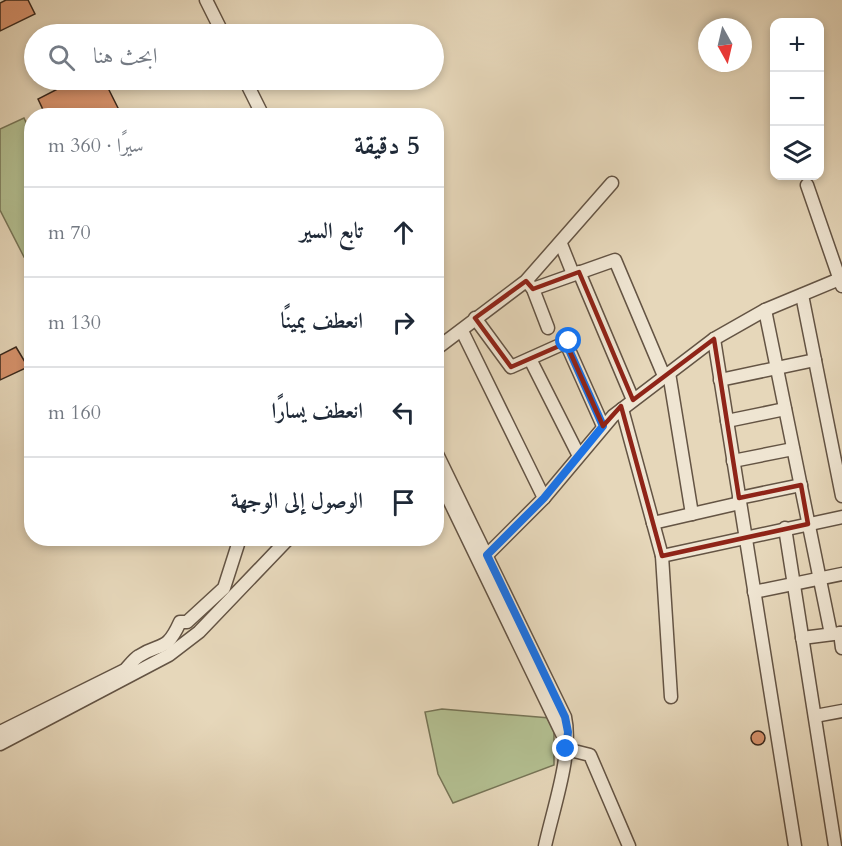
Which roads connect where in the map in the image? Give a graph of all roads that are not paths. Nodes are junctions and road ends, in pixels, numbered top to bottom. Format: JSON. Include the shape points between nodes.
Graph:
{"nodes":[{"id":1,"x":206,"y":0,"type":"edge"},
{"id":2,"x":218,"y":24,"type":"edge"},
{"id":3,"x":250,"y":90,"type":"edge"},
{"id":4,"x":259,"y":108,"type":"edge"},
{"id":5,"x":612,"y":183,"type":"dead end"},
{"id":6,"x":807,"y":185,"type":"dead end"},
{"id":7,"x":561,"y":244,"type":"junction"},
{"id":8,"x":576,"y":273,"type":"junction"},
{"id":9,"x":841,"y":281,"type":"edge"},
{"id":10,"x":529,"y":285,"type":"junction"},
{"id":11,"x":802,"y":295,"type":"junction"},
{"id":12,"x":765,"y":310,"type":"junction"},
{"id":13,"x":476,"y":318,"type":"junction"},
{"id":14,"x":548,"y":328,"type":"dead end"},
{"id":15,"x":462,"y":331,"type":"junction"},
{"id":16,"x":714,"y":339,"type":"junction"},
{"id":17,"x":444,"y":343,"type":"edge"},
{"id":18,"x":530,"y":358,"type":"junction"},
{"id":19,"x":815,"y":360,"type":"junction"},
{"id":20,"x":777,"y":368,"type":"junction"},
{"id":21,"x":667,"y":374,"type":"junction"},
{"id":22,"x":720,"y":380,"type":"junction"},
{"id":23,"x":633,"y":400,"type":"junction"},
{"id":24,"x":622,"y":409,"type":"junction"},
{"id":25,"x":785,"y":410,"type":"junction"},
{"id":26,"x":727,"y":421,"type":"junction"},
{"id":27,"x":603,"y":426,"type":"junction"},
{"id":28,"x":793,"y":449,"type":"junction"},
{"id":29,"x":578,"y":454,"type":"junction"},
{"id":30,"x":733,"y":461,"type":"junction"},
{"id":31,"x":444,"y":470,"type":"edge"},
{"id":32,"x":801,"y":485,"type":"junction"},
{"id":33,"x":444,"y":488,"type":"edge"},
{"id":34,"x":842,"y":496,"type":"edge"},
{"id":35,"x":544,"y":498,"type":"junction"},
{"id":36,"x":740,"y":500,"type":"junction"},
{"id":37,"x":692,"y":514,"type":"junction"},
{"id":38,"x":842,"y":517,"type":"edge"},
{"id":39,"x":653,"y":523,"type":"junction"},
{"id":40,"x":808,"y":524,"type":"junction"},
{"id":41,"x":785,"y":528,"type":"junction"},
{"id":42,"x":746,"y":536,"type":"junction"},
{"id":43,"x":237,"y":546,"type":"edge"},
{"id":44,"x":281,"y":546,"type":"edge"},
{"id":45,"x":662,"y":556,"type":"junction"},
{"id":46,"x":483,"y":559,"type":"junction"},
{"id":47,"x":842,"y":574,"type":"edge"},
{"id":48,"x":819,"y":579,"type":"junction"},
{"id":49,"x":794,"y":584,"type":"junction"},
{"id":50,"x":754,"y":592,"type":"junction"},
{"id":51,"x":837,"y":633,"type":"edge"},
{"id":52,"x":802,"y":638,"type":"junction"},
{"id":53,"x":842,"y":648,"type":"edge"},
{"id":54,"x":671,"y":697,"type":"dead end"},
{"id":55,"x":842,"y":711,"type":"edge"},
{"id":56,"x":815,"y":716,"type":"junction"},
{"id":57,"x":0,"y":732,"type":"edge"},
{"id":58,"x":0,"y":744,"type":"edge"},
{"id":59,"x":566,"y":749,"type":"junction"},
{"id":60,"x":545,"y":846,"type":"edge"},
{"id":61,"x":629,"y":846,"type":"edge"},
{"id":62,"x":795,"y":846,"type":"edge"},
{"id":63,"x":835,"y":846,"type":"edge"}],
"edges":[{"from":1,"to":2,"type":"street"},
{"from":3,"to":4,"type":"street"},
{"from":5,"to":7,"type":"street"},
{"from":6,"to":9,"type":"street"},
{"from":7,"to":8,"type":"street"},
{"from":7,"to":10,"type":"street"},
{"from":8,"to":10,"type":"street"},
{"from":8,"to":21,"type":"street","via":[[615,260]]},
{"from":8,"to":23,"type":"street"},
{"from":9,"to":11,"type":"street"},
{"from":10,"to":13,"type":"street"},
{"from":10,"to":14,"type":"street"},
{"from":11,"to":12,"type":"street"},
{"from":11,"to":19,"type":"street"},
{"from":12,"to":16,"type":"street"},
{"from":12,"to":20,"type":"street"},
{"from":13,"to":15,"type":"street"},
{"from":13,"to":18,"type":"street","via":[[511,367]]},
{"from":15,"to":17,"type":"street"},
{"from":15,"to":35,"type":"street"},
{"from":16,"to":21,"type":"street"},
{"from":16,"to":22,"type":"street"},
{"from":18,"to":27,"type":"street","via":[[567,342]]},
{"from":18,"to":29,"type":"street"},
{"from":19,"to":20,"type":"street"},
{"from":19,"to":34,"type":"street"},
{"from":20,"to":22,"type":"street"},
{"from":20,"to":25,"type":"street"},
{"from":21,"to":23,"type":"street"},
{"from":21,"to":37,"type":"street"},
{"from":22,"to":26,"type":"street"},
{"from":23,"to":24,"type":"street"},
{"from":24,"to":27,"type":"street"},
{"from":24,"to":39,"type":"street"},
{"from":25,"to":26,"type":"street"},
{"from":25,"to":28,"type":"street"},
{"from":26,"to":30,"type":"street"},
{"from":27,"to":29,"type":"street"},
{"from":28,"to":30,"type":"street"},
{"from":28,"to":32,"type":"street"},
{"from":29,"to":35,"type":"street"},
{"from":30,"to":36,"type":"street"},
{"from":31,"to":46,"type":"street"},
{"from":32,"to":36,"type":"street"},
{"from":32,"to":40,"type":"street"},
{"from":33,"to":46,"type":"street"},
{"from":35,"to":46,"type":"street"},
{"from":36,"to":37,"type":"street"},
{"from":36,"to":42,"type":"street"},
{"from":37,"to":39,"type":"street"},
{"from":38,"to":40,"type":"street"},
{"from":39,"to":45,"type":"street"},
{"from":40,"to":41,"type":"street"},
{"from":40,"to":48,"type":"street"},
{"from":41,"to":42,"type":"street"},
{"from":41,"to":49,"type":"street"},
{"from":42,"to":45,"type":"street"},
{"from":42,"to":50,"type":"street"},
{"from":43,"to":57,"type":"street","via":[[224,588],[188,622],[180,622],[169,642],[140,656],[125,670]]},
{"from":44,"to":58,"type":"street","via":[[199,632],[169,655]]},
{"from":45,"to":54,"type":"street"},
{"from":46,"to":59,"type":"street","via":[[558,721]]},
{"from":47,"to":48,"type":"street"},
{"from":48,"to":49,"type":"street"},
{"from":48,"to":51,"type":"street"},
{"from":49,"to":50,"type":"street"},
{"from":49,"to":52,"type":"street"},
{"from":50,"to":62,"type":"street"},
{"from":51,"to":52,"type":"street"},
{"from":51,"to":53,"type":"street"},
{"from":52,"to":56,"type":"street"},
{"from":55,"to":56,"type":"street"},
{"from":56,"to":63,"type":"street"},
{"from":59,"to":60,"type":"street"},
{"from":59,"to":61,"type":"street","via":[[590,755]]}]}
